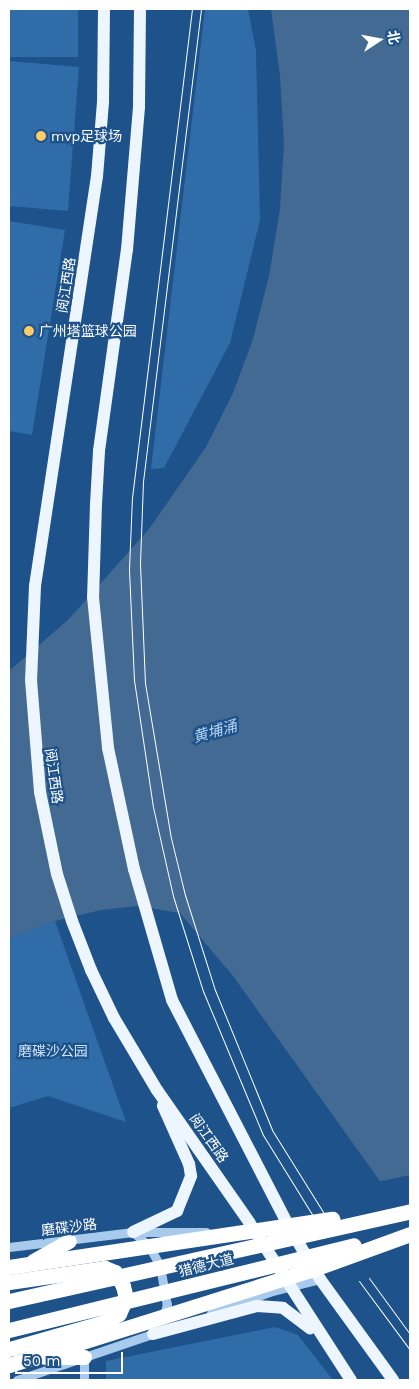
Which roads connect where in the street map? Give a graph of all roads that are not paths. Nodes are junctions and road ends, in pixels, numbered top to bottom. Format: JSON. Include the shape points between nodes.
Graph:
{"nodes":[{"id":1,"x":104,"y":9,"type":"edge"},
{"id":2,"x":140,"y":9,"type":"edge"},
{"id":3,"x":157,"y":1090,"type":"junction"},
{"id":4,"x":410,"y":1210,"type":"edge"},
{"id":5,"x":133,"y":1232,"type":"junction"},
{"id":6,"x":256,"y":1232,"type":"junction"},
{"id":7,"x":292,"y":1232,"type":"junction"},
{"id":8,"x":410,"y":1233,"type":"edge"},
{"id":9,"x":69,"y":1241,"type":"junction"},
{"id":10,"x":9,"y":1247,"type":"edge"},
{"id":11,"x":9,"y":1267,"type":"edge"},
{"id":12,"x":9,"y":1274,"type":"edge"},
{"id":13,"x":320,"y":1279,"type":"junction"},
{"id":14,"x":9,"y":1282,"type":"edge"},
{"id":15,"x":290,"y":1287,"type":"junction"},
{"id":16,"x":9,"y":1301,"type":"edge"},
{"id":17,"x":9,"y":1330,"type":"edge"},
{"id":18,"x":153,"y":1334,"type":"junction"},
{"id":19,"x":318,"y":1334,"type":"junction"},
{"id":20,"x":9,"y":1349,"type":"edge"},
{"id":21,"x":84,"y":1357,"type":"junction"},
{"id":22,"x":9,"y":1358,"type":"edge"},
{"id":23,"x":9,"y":1365,"type":"edge"},
{"id":24,"x":17,"y":1380,"type":"edge"},
{"id":25,"x":84,"y":1380,"type":"edge"},
{"id":26,"x":350,"y":1380,"type":"edge"},
{"id":27,"x":392,"y":1380,"type":"edge"}],
"edges":[{"from":1,"to":3,"type":"main road","name":"阅江西路","via":[[103,102],[97,176],[46,501],[31,641],[33,728],[40,792],[72,921],[90,970],[114,1018]]},
{"from":2,"to":7,"type":"main road","name":"阅江西路","via":[[139,107],[127,249],[100,451],[93,597],[108,748],[134,869],[172,1000]]},
{"from":3,"to":5,"type":"main road","via":[[192,1176],[177,1211]]},
{"from":3,"to":6,"type":"main road","name":"阅江西路"},
{"from":4,"to":11,"type":"highway"},
{"from":4,"to":16,"type":"highway","name":"猎德大道"},
{"from":5,"to":6,"type":"street","name":"磨碟沙路"},
{"from":5,"to":9,"type":"street","name":"磨碟沙路"},
{"from":5,"to":18,"type":"street","via":[[156,1256],[165,1287],[167,1304],[162,1322]]},
{"from":6,"to":7,"type":"street","name":"磨碟沙路"},
{"from":6,"to":15,"type":"main road","name":"阅江西路"},
{"from":7,"to":13,"type":"main road","name":"阅江西路"},
{"from":8,"to":17,"type":"highway","name":"猎德大道"},
{"from":8,"to":23,"type":"highway","via":[[314,1269]]},
{"from":9,"to":10,"type":"street","name":"磨碟沙路"},
{"from":9,"to":12,"type":"highway"},
{"from":13,"to":15,"type":"street"},
{"from":13,"to":27,"type":"main road","name":"阅江西路"},
{"from":14,"to":20,"type":"highway","via":[[104,1268],[115,1272],[126,1298],[119,1314],[101,1323]]},
{"from":15,"to":18,"type":"street"},
{"from":15,"to":19,"type":"main road","name":"阅江西路"},
{"from":18,"to":19,"type":"main road","via":[[231,1311],[272,1306],[294,1314]]},
{"from":18,"to":21,"type":"street"},
{"from":19,"to":26,"type":"main road","name":"阅江西路"},
{"from":21,"to":22,"type":"highway"},
{"from":21,"to":24,"type":"street"},
{"from":21,"to":25,"type":"street"}]}
